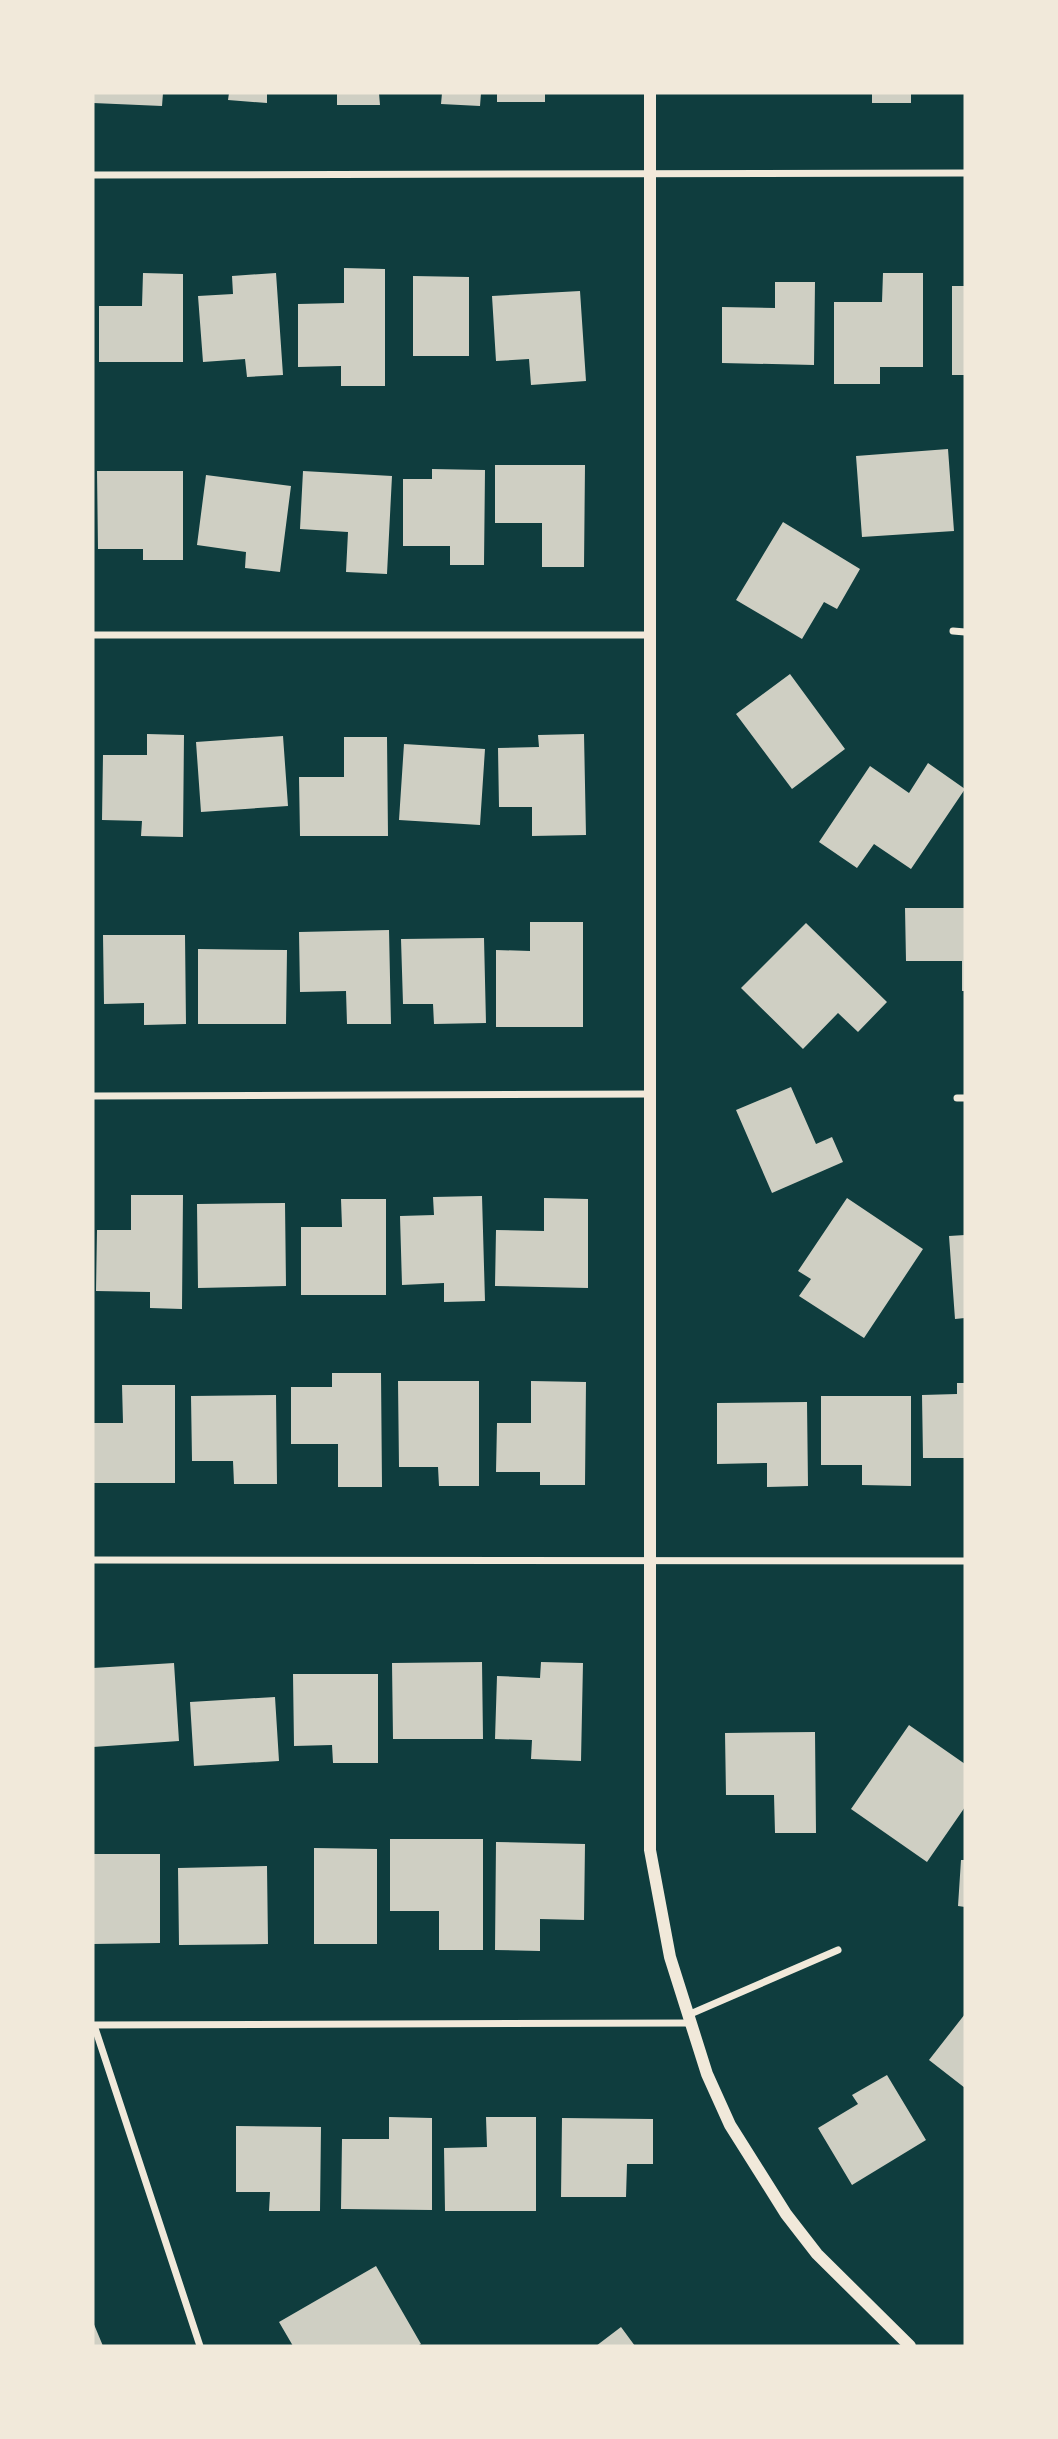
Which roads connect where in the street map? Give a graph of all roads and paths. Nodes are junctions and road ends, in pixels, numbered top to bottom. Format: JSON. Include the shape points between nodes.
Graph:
{"nodes":[{"id":1,"x":650,"y":93,"type":"edge"},
{"id":2,"x":650,"y":173,"type":"junction"},
{"id":3,"x":965,"y":173,"type":"edge"},
{"id":4,"x":93,"y":175,"type":"edge"},
{"id":5,"x":953,"y":631,"type":"dead end"},
{"id":6,"x":965,"y":632,"type":"edge"},
{"id":7,"x":93,"y":635,"type":"edge"},
{"id":8,"x":649,"y":635,"type":"junction"},
{"id":9,"x":650,"y":1094,"type":"junction"},
{"id":10,"x":93,"y":1096,"type":"edge"},
{"id":11,"x":93,"y":1559,"type":"edge"},
{"id":12,"x":649,"y":1559,"type":"junction"},
{"id":13,"x":965,"y":1561,"type":"edge"},
{"id":14,"x":838,"y":1950,"type":"dead end"},
{"id":15,"x":689,"y":2019,"type":"junction"},
{"id":16,"x":93,"y":2025,"type":"edge"},
{"id":17,"x":200,"y":2346,"type":"edge"},
{"id":18,"x":910,"y":2346,"type":"edge"}],
"edges":[{"from":1,"to":2,"type":"street"},
{"from":2,"to":3,"type":"street"},
{"from":2,"to":4,"type":"street"},
{"from":2,"to":8,"type":"street"},
{"from":5,"to":6,"type":"street"},
{"from":7,"to":8,"type":"street"},
{"from":8,"to":9,"type":"street"},
{"from":9,"to":10,"type":"street"},
{"from":9,"to":12,"type":"street"},
{"from":11,"to":12,"type":"street"},
{"from":12,"to":13,"type":"street"},
{"from":12,"to":15,"type":"street","via":[[650,1850],[670,1957]]},
{"from":14,"to":15,"type":"street"},
{"from":15,"to":16,"type":"street"},
{"from":15,"to":18,"type":"street","via":[[730,2125],[786,2214],[817,2254]]},
{"from":16,"to":17,"type":"street"}]}
